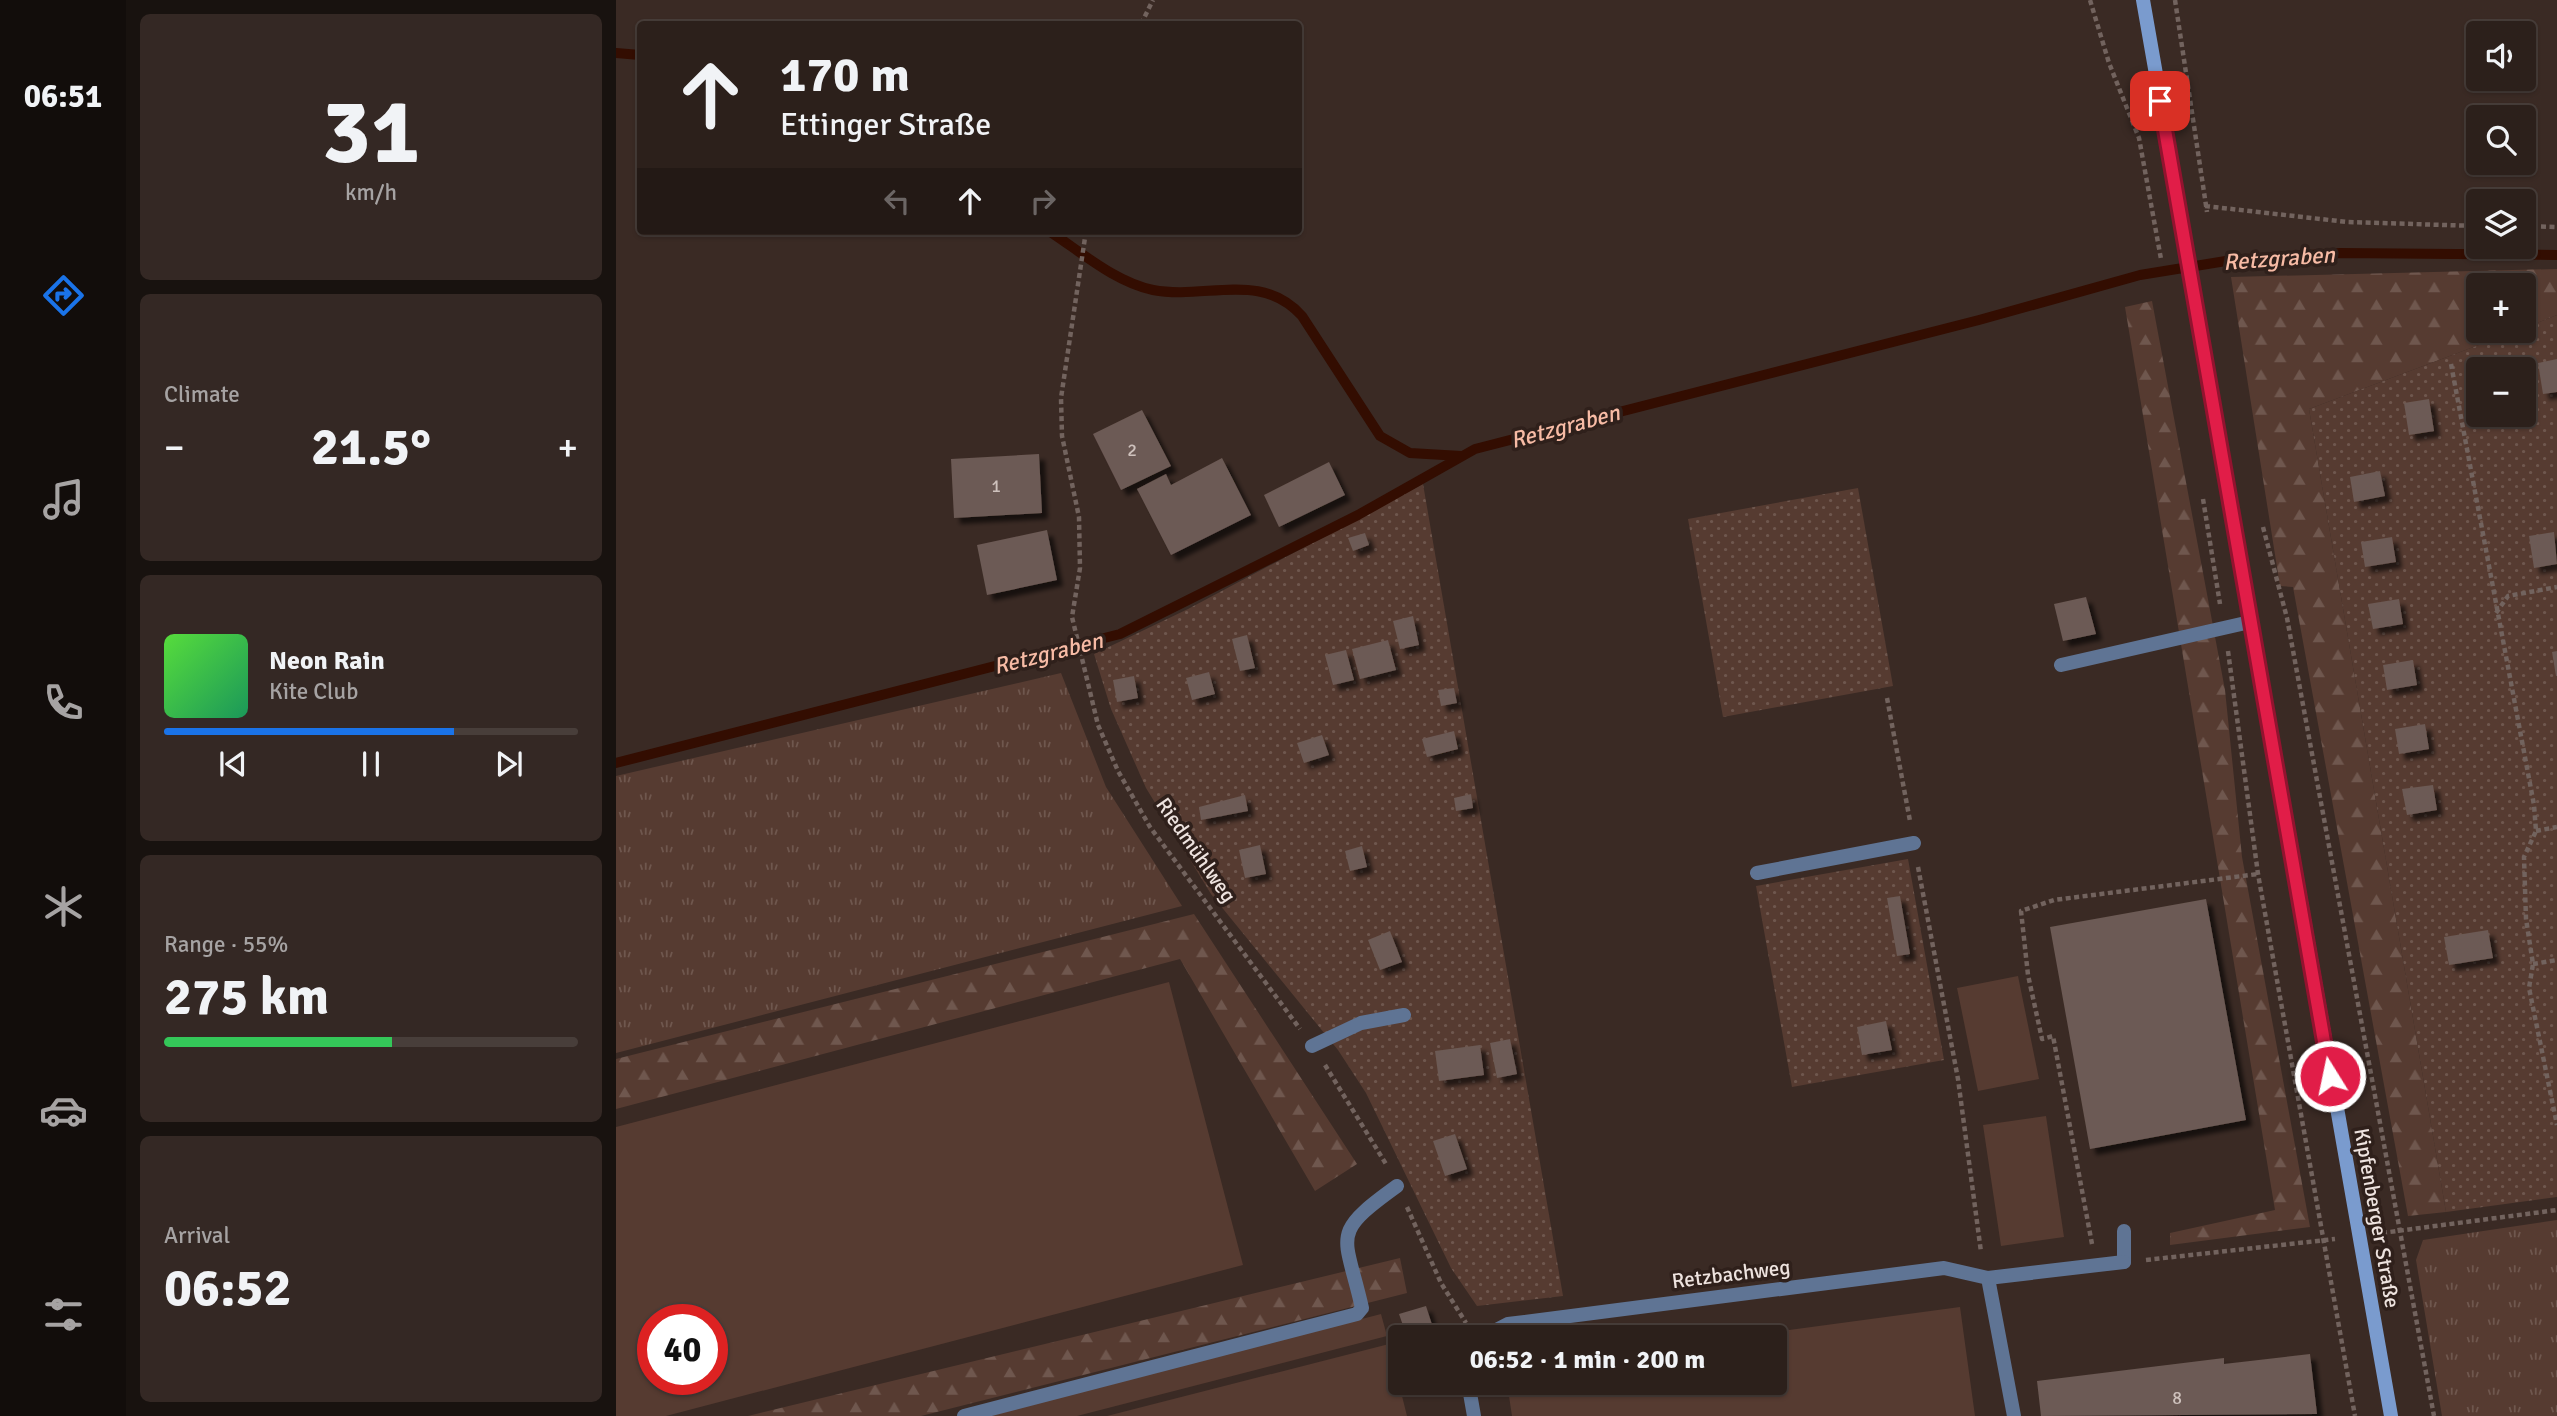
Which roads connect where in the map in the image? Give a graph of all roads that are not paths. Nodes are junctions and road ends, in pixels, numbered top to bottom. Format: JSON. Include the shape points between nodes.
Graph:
{"nodes":[{"id":1,"x":2143,"y":0,"type":"edge"},
{"id":2,"x":2250,"y":622,"type":"junction"},
{"id":3,"x":2062,"y":665,"type":"dead end"},
{"id":4,"x":1914,"y":843,"type":"dead end"},
{"id":5,"x":1757,"y":873,"type":"dead end"},
{"id":6,"x":1404,"y":1015,"type":"dead end"},
{"id":7,"x":1312,"y":1046,"type":"road end"},
{"id":8,"x":1397,"y":1186,"type":"dead end"},
{"id":9,"x":2124,"y":1231,"type":"dead end"},
{"id":10,"x":1988,"y":1278,"type":"junction"},
{"id":11,"x":1506,"y":1325,"type":"edge"},
{"id":12,"x":1470,"y":1395,"type":"edge"},
{"id":13,"x":964,"y":1416,"type":"edge"},
{"id":14,"x":1474,"y":1416,"type":"edge"},
{"id":15,"x":2014,"y":1416,"type":"edge"},
{"id":16,"x":2391,"y":1416,"type":"edge"}],
"edges":[{"from":1,"to":2,"type":"street","name":"Kipfenberger Straße"},
{"from":2,"to":3,"type":"street"},
{"from":2,"to":16,"type":"street","name":"Kipfenberger Straße"},
{"from":4,"to":5,"type":"street"},
{"from":6,"to":7,"type":"street","via":[[1361,1023]]},
{"from":8,"to":13,"type":"street","via":[[1359,1214],[1346,1235],[1362,1308],[1357,1314]]},
{"from":9,"to":10,"type":"street","name":"Retzbachweg","via":[[2124,1262]]},
{"from":10,"to":11,"type":"street","name":"Retzbachweg","via":[[1944,1268]]},
{"from":10,"to":15,"type":"street"},
{"from":12,"to":14,"type":"street"}]}
